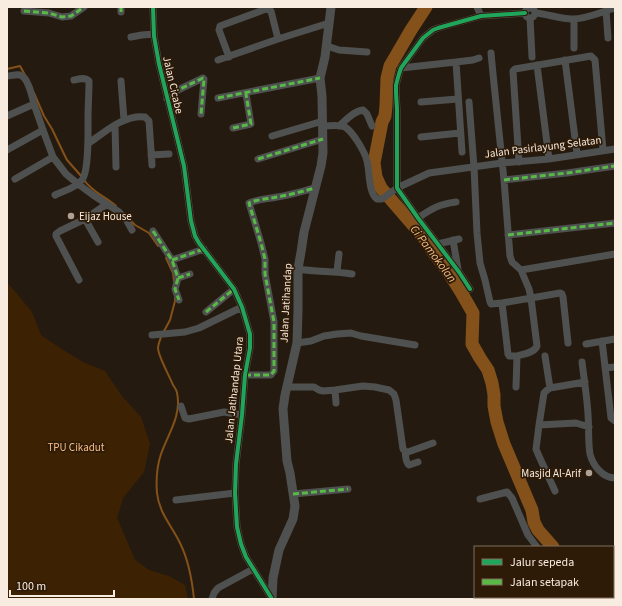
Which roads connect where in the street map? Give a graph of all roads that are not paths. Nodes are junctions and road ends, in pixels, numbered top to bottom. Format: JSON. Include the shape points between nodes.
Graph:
{"nodes":[{"id":1,"x":84,"y":7,"type":"edge"},
{"id":2,"x":153,"y":7,"type":"edge"},
{"id":3,"x":331,"y":7,"type":"edge"},
{"id":4,"x":477,"y":7,"type":"edge"},
{"id":5,"x":615,"y":8,"type":"edge"},
{"id":6,"x":606,"y":10,"type":"junction"},
{"id":7,"x":24,"y":11,"type":"dead end"},
{"id":8,"x":529,"y":12,"type":"edge"},
{"id":9,"x":481,"y":16,"type":"junction"},
{"id":10,"x":574,"y":19,"type":"junction"},
{"id":11,"x":329,"y":23,"type":"junction"},
{"id":12,"x":154,"y":34,"type":"junction"},
{"id":13,"x":132,"y":37,"type":"dead end"},
{"id":14,"x":608,"y":38,"type":"dead end"},
{"id":15,"x":278,"y":39,"type":"junction"},
{"id":16,"x":327,"y":46,"type":"junction"},
{"id":17,"x":574,"y":48,"type":"dead end"},
{"id":18,"x":367,"y":52,"type":"dead end"},
{"id":19,"x":491,"y":53,"type":"dead end"},
{"id":20,"x":229,"y":57,"type":"junction"},
{"id":21,"x":532,"y":57,"type":"dead end"},
{"id":22,"x":479,"y":58,"type":"dead end"},
{"id":23,"x":218,"y":60,"type":"dead end"},
{"id":24,"x":565,"y":60,"type":"junction"},
{"id":25,"x":456,"y":62,"type":"junction"},
{"id":26,"x":537,"y":65,"type":"junction"},
{"id":27,"x":401,"y":68,"type":"junction"},
{"id":28,"x":7,"y":76,"type":"edge"},
{"id":29,"x":321,"y":79,"type":"junction"},
{"id":30,"x":74,"y":80,"type":"dead end"},
{"id":31,"x":121,"y":81,"type":"dead end"},
{"id":32,"x":246,"y":94,"type":"junction"},
{"id":33,"x":167,"y":99,"type":"junction"},
{"id":34,"x":458,"y":99,"type":"junction"},
{"id":35,"x":421,"y":102,"type":"dead end"},
{"id":36,"x":469,"y":102,"type":"dead end"},
{"id":37,"x":34,"y":104,"type":"junction"},
{"id":38,"x":201,"y":114,"type":"dead end"},
{"id":39,"x":7,"y":116,"type":"edge"},
{"id":40,"x":124,"y":120,"type":"junction"},
{"id":41,"x":323,"y":123,"type":"junction"},
{"id":42,"x":115,"y":125,"type":"junction"},
{"id":43,"x":339,"y":126,"type":"junction"},
{"id":44,"x":372,"y":126,"type":"dead end"},
{"id":45,"x":233,"y":128,"type":"dead end"},
{"id":46,"x":43,"y":130,"type":"junction"},
{"id":47,"x":460,"y":133,"type":"junction"},
{"id":48,"x":272,"y":136,"type":"dead end"},
{"id":49,"x":421,"y":137,"type":"dead end"},
{"id":50,"x":323,"y":139,"type":"junction"},
{"id":51,"x":89,"y":143,"type":"junction"},
{"id":52,"x":615,"y":149,"type":"edge"},
{"id":53,"x":7,"y":150,"type":"edge"},
{"id":54,"x":603,"y":150,"type":"junction"},
{"id":55,"x":462,"y":152,"type":"dead end"},
{"id":56,"x":169,"y":154,"type":"dead end"},
{"id":57,"x":576,"y":154,"type":"junction"},
{"id":58,"x":151,"y":155,"type":"junction"},
{"id":59,"x":53,"y":157,"type":"junction"},
{"id":60,"x":258,"y":159,"type":"dead end"},
{"id":61,"x":549,"y":159,"type":"junction"},
{"id":62,"x":519,"y":162,"type":"junction"},
{"id":63,"x":502,"y":163,"type":"junction"},
{"id":64,"x":152,"y":165,"type":"dead end"},
{"id":65,"x":184,"y":166,"type":"joint"},
{"id":66,"x":615,"y":166,"type":"edge"},
{"id":67,"x":116,"y":167,"type":"dead end"},
{"id":68,"x":474,"y":167,"type":"junction"},
{"id":69,"x":15,"y":179,"type":"dead end"},
{"id":70,"x":504,"y":180,"type":"junction"},
{"id":71,"x":78,"y":184,"type":"junction"},
{"id":72,"x":315,"y":188,"type":"junction"},
{"id":73,"x":394,"y":190,"type":"junction"},
{"id":74,"x":55,"y":195,"type":"dead end"},
{"id":75,"x":456,"y":202,"type":"dead end"},
{"id":76,"x":107,"y":204,"type":"junction"},
{"id":77,"x":418,"y":218,"type":"junction"},
{"id":78,"x":85,"y":219,"type":"junction"},
{"id":79,"x":615,"y":223,"type":"edge"},
{"id":80,"x":132,"y":230,"type":"dead end"},
{"id":81,"x":153,"y":231,"type":"dead end"},
{"id":82,"x":508,"y":235,"type":"junction"},
{"id":83,"x":98,"y":242,"type":"dead end"},
{"id":84,"x":438,"y":244,"type":"junction"},
{"id":85,"x":204,"y":249,"type":"junction"},
{"id":86,"x":339,"y":254,"type":"dead end"},
{"id":87,"x":615,"y":254,"type":"edge"},
{"id":88,"x":172,"y":260,"type":"junction"},
{"id":89,"x":298,"y":269,"type":"junction"},
{"id":90,"x":521,"y":270,"type":"junction"},
{"id":91,"x":337,"y":271,"type":"junction"},
{"id":92,"x":459,"y":272,"type":"junction"},
{"id":93,"x":190,"y":274,"type":"dead end"},
{"id":94,"x":352,"y":274,"type":"dead end"},
{"id":95,"x":178,"y":278,"type":"junction"},
{"id":96,"x":79,"y":280,"type":"dead end"},
{"id":97,"x":234,"y":289,"type":"junction"},
{"id":98,"x":470,"y":289,"type":"dead end"},
{"id":99,"x":531,"y":298,"type":"junction"},
{"id":100,"x":180,"y":300,"type":"dead end"},
{"id":101,"x":502,"y":303,"type":"junction"},
{"id":102,"x":242,"y":308,"type":"junction"},
{"id":103,"x":206,"y":312,"type":"dead end"},
{"id":104,"x":152,"y":335,"type":"dead end"},
{"id":105,"x":615,"y":339,"type":"edge"},
{"id":106,"x":602,"y":341,"type":"junction"},
{"id":107,"x":297,"y":343,"type":"junction"},
{"id":108,"x":568,"y":343,"type":"dead end"},
{"id":109,"x":586,"y":344,"type":"dead end"},
{"id":110,"x":415,"y":345,"type":"dead end"},
{"id":111,"x":517,"y":356,"type":"junction"},
{"id":112,"x":545,"y":356,"type":"dead end"},
{"id":113,"x":582,"y":362,"type":"dead end"},
{"id":114,"x":615,"y":367,"type":"edge"},
{"id":115,"x":605,"y":368,"type":"junction"},
{"id":116,"x":245,"y":375,"type":"junction"},
{"id":117,"x":585,"y":382,"type":"junction"},
{"id":118,"x":287,"y":387,"type":"junction"},
{"id":119,"x":516,"y":387,"type":"dead end"},
{"id":120,"x":550,"y":388,"type":"junction"},
{"id":121,"x":335,"y":390,"type":"junction"},
{"id":122,"x":611,"y":393,"type":"edge"},
{"id":123,"x":336,"y":403,"type":"dead end"},
{"id":124,"x":181,"y":406,"type":"dead end"},
{"id":125,"x":242,"y":415,"type":"junction"},
{"id":126,"x":615,"y":421,"type":"edge"},
{"id":127,"x":539,"y":425,"type":"junction"},
{"id":128,"x":589,"y":427,"type":"junction"},
{"id":129,"x":433,"y":443,"type":"dead end"},
{"id":130,"x":405,"y":451,"type":"junction"},
{"id":131,"x":418,"y":462,"type":"dead end"},
{"id":132,"x":615,"y":478,"type":"edge"},
{"id":133,"x":348,"y":489,"type":"dead end"},
{"id":134,"x":555,"y":491,"type":"dead end"},
{"id":135,"x":235,"y":493,"type":"junction"},
{"id":136,"x":293,"y":494,"type":"junction"},
{"id":137,"x":480,"y":499,"type":"dead end"},
{"id":138,"x":176,"y":500,"type":"dead end"},
{"id":139,"x":536,"y":546,"type":"edge"},
{"id":140,"x":253,"y":569,"type":"junction"},
{"id":141,"x":212,"y":599,"type":"edge"},
{"id":142,"x":272,"y":599,"type":"edge"}],
"edges":[{"from":1,"to":7,"type":"street","via":[[70,16],[62,17]]},
{"from":2,"to":12,"type":"street","name":"Jalan Cicabe"},
{"from":3,"to":11,"type":"street","name":"Jalan Jatihandap"},
{"from":4,"to":9,"type":"street"},
{"from":5,"to":6,"type":"street"},
{"from":6,"to":10,"type":"street"},
{"from":6,"to":14,"type":"street"},
{"from":8,"to":9,"type":"street"},
{"from":8,"to":10,"type":"street"},
{"from":8,"to":21,"type":"street"},
{"from":9,"to":27,"type":"street","via":[[433,30],[423,38]]},
{"from":10,"to":17,"type":"street"},
{"from":11,"to":15,"type":"street"},
{"from":11,"to":16,"type":"street","name":"Jalan Jatihandap"},
{"from":12,"to":13,"type":"street"},
{"from":12,"to":33,"type":"street","name":"Jalan Cicabe"},
{"from":15,"to":20,"type":"street"},
{"from":15,"to":20,"type":"street","via":[[271,11],[266,9],[220,26],[219,30]]},
{"from":16,"to":18,"type":"street","via":[[339,50]]},
{"from":16,"to":29,"type":"street","name":"Jalan Jatihandap"},
{"from":19,"to":63,"type":"street"},
{"from":20,"to":23,"type":"street"},
{"from":22,"to":25,"type":"street"},
{"from":24,"to":26,"type":"street"},
{"from":24,"to":54,"type":"street","via":[[591,56],[595,60]]},
{"from":24,"to":57,"type":"street"},
{"from":25,"to":27,"type":"street"},
{"from":25,"to":34,"type":"street"},
{"from":26,"to":61,"type":"street"},
{"from":26,"to":62,"type":"street","via":[[513,71]]},
{"from":27,"to":73,"type":"street","via":[[396,85],[397,147]]},
{"from":28,"to":37,"type":"street","via":[[22,75]]},
{"from":29,"to":32,"type":"street"},
{"from":29,"to":32,"type":"street","via":[[220,98]]},
{"from":29,"to":41,"type":"street","name":"Jalan Jatihandap"},
{"from":30,"to":51,"type":"street","via":[[84,78],[89,82]]},
{"from":31,"to":40,"type":"street"},
{"from":32,"to":45,"type":"street","via":[[251,124]]},
{"from":33,"to":38,"type":"street","via":[[178,90],[203,78]]},
{"from":33,"to":65,"type":"street","name":"Jalan Cicabe"},
{"from":34,"to":35,"type":"street"},
{"from":34,"to":47,"type":"street"},
{"from":36,"to":68,"type":"street"},
{"from":37,"to":39,"type":"street"},
{"from":37,"to":46,"type":"street"},
{"from":40,"to":42,"type":"street"},
{"from":40,"to":58,"type":"street","via":[[145,117],[148,121]]},
{"from":41,"to":43,"type":"street"},
{"from":41,"to":48,"type":"street"},
{"from":41,"to":50,"type":"street","name":"Jalan Jatihandap"},
{"from":42,"to":51,"type":"street"},
{"from":42,"to":67,"type":"street"},
{"from":43,"to":44,"type":"street","via":[[360,110],[367,114]]},
{"from":43,"to":73,"type":"street","name":"Jalan Pasirlayung Selatan","via":[[350,131],[360,145],[367,160],[374,197],[382,199]]},
{"from":46,"to":53,"type":"street"},
{"from":46,"to":59,"type":"street"},
{"from":47,"to":49,"type":"street"},
{"from":47,"to":55,"type":"street"},
{"from":50,"to":60,"type":"street"},
{"from":50,"to":72,"type":"street","name":"Jalan Jatihandap","via":[[321,166]]},
{"from":51,"to":71,"type":"street","via":[[86,171]]},
{"from":52,"to":54,"type":"street","name":"Jalan Pasirlayung Selatan"},
{"from":54,"to":57,"type":"street","name":"Jalan Pasirlayung Selatan"},
{"from":56,"to":58,"type":"street"},
{"from":57,"to":61,"type":"street","name":"Jalan Pasirlayung Selatan"},
{"from":58,"to":64,"type":"street"},
{"from":59,"to":69,"type":"street"},
{"from":59,"to":71,"type":"street","via":[[66,174]]},
{"from":61,"to":62,"type":"street","name":"Jalan Pasirlayung Selatan"},
{"from":62,"to":63,"type":"street","name":"Jalan Pasirlayung Selatan"},
{"from":63,"to":68,"type":"street","name":"Jalan Pasirlayung Selatan"},
{"from":63,"to":70,"type":"street"},
{"from":65,"to":85,"type":"street","name":"Jalan Jatihandap Utara","via":[[191,221],[199,243]]},
{"from":66,"to":70,"type":"street"},
{"from":68,"to":73,"type":"street","name":"Jalan Pasirlayung Selatan","via":[[429,173]]},
{"from":68,"to":101,"type":"street","via":[[480,263],[491,304]]},
{"from":70,"to":82,"type":"street"},
{"from":71,"to":74,"type":"street"},
{"from":71,"to":76,"type":"street"},
{"from":72,"to":89,"type":"street","name":"Jalan Jatihandap"},
{"from":72,"to":116,"type":"street","via":[[249,203],[265,259],[265,274],[274,322],[274,371],[271,375]]},
{"from":73,"to":77,"type":"street"},
{"from":75,"to":77,"type":"street","via":[[437,206]]},
{"from":76,"to":78,"type":"street"},
{"from":76,"to":80,"type":"street","via":[[126,219]]},
{"from":77,"to":84,"type":"street"},
{"from":78,"to":83,"type":"street"},
{"from":78,"to":96,"type":"street","via":[[56,234]]},
{"from":79,"to":82,"type":"street"},
{"from":81,"to":88,"type":"street"},
{"from":82,"to":90,"type":"street","via":[[512,262]]},
{"from":84,"to":92,"type":"street"},
{"from":84,"to":92,"type":"street","via":[[456,239]]},
{"from":85,"to":88,"type":"street"},
{"from":85,"to":97,"type":"street","name":"Jalan Jatihandap Utara"},
{"from":86,"to":91,"type":"street"},
{"from":87,"to":90,"type":"street"},
{"from":88,"to":95,"type":"street"},
{"from":89,"to":91,"type":"street"},
{"from":89,"to":107,"type":"street","name":"Jalan Jatihandap"},
{"from":90,"to":99,"type":"street"},
{"from":91,"to":94,"type":"street"},
{"from":92,"to":98,"type":"street"},
{"from":93,"to":95,"type":"street"},
{"from":95,"to":100,"type":"street","via":[[175,289]]},
{"from":97,"to":102,"type":"street","name":"Jalan Jatihandap Utara"},
{"from":97,"to":103,"type":"street"},
{"from":99,"to":101,"type":"street"},
{"from":99,"to":108,"type":"street","via":[[562,294]]},
{"from":99,"to":111,"type":"street","via":[[537,346],[535,350]]},
{"from":101,"to":111,"type":"street","via":[[508,354]]},
{"from":102,"to":104,"type":"street","via":[[199,328]]},
{"from":102,"to":116,"type":"street","name":"Jalan Jatihandap Utara","via":[[250,334]]},
{"from":105,"to":106,"type":"street"},
{"from":106,"to":109,"type":"street"},
{"from":106,"to":115,"type":"street"},
{"from":107,"to":110,"type":"street","via":[[351,333]]},
{"from":107,"to":118,"type":"street","name":"Jalan Jatihandap"},
{"from":111,"to":119,"type":"street"},
{"from":112,"to":120,"type":"street"},
{"from":113,"to":117,"type":"street"},
{"from":114,"to":115,"type":"street"},
{"from":115,"to":122,"type":"street"},
{"from":116,"to":125,"type":"street","name":"Jalan Jatihandap Utara"},
{"from":117,"to":120,"type":"street"},
{"from":117,"to":128,"type":"street"},
{"from":118,"to":121,"type":"street"},
{"from":118,"to":136,"type":"street","name":"Jalan Jatihandap","via":[[283,410],[287,461]]},
{"from":120,"to":127,"type":"street","via":[[544,393]]},
{"from":121,"to":123,"type":"street"},
{"from":121,"to":130,"type":"street","via":[[363,386],[390,390],[394,394]]},
{"from":122,"to":126,"type":"street","via":[[611,418]]},
{"from":124,"to":125,"type":"street","via":[[185,418],[189,419],[221,412]]},
{"from":125,"to":135,"type":"street","name":"Jalan Jatihandap Utara"},
{"from":127,"to":128,"type":"street","via":[[576,423]]},
{"from":127,"to":134,"type":"street","via":[[536,449]]},
{"from":128,"to":132,"type":"street","via":[[590,454],[593,462],[606,476]]},
{"from":129,"to":130,"type":"street"},
{"from":130,"to":131,"type":"street","via":[[408,464]]},
{"from":133,"to":136,"type":"street"},
{"from":135,"to":138,"type":"street"},
{"from":135,"to":140,"type":"street","name":"Jalan Jatihandap Utara","via":[[241,544]]},
{"from":136,"to":142,"type":"street","name":"Jalan Jatihandap","via":[[293,519],[279,550]]},
{"from":137,"to":139,"type":"street","via":[[508,492],[528,535]]},
{"from":140,"to":141,"type":"street","via":[[218,588]]},
{"from":140,"to":142,"type":"street","name":"Jalan Jatihandap Utara"}]}
